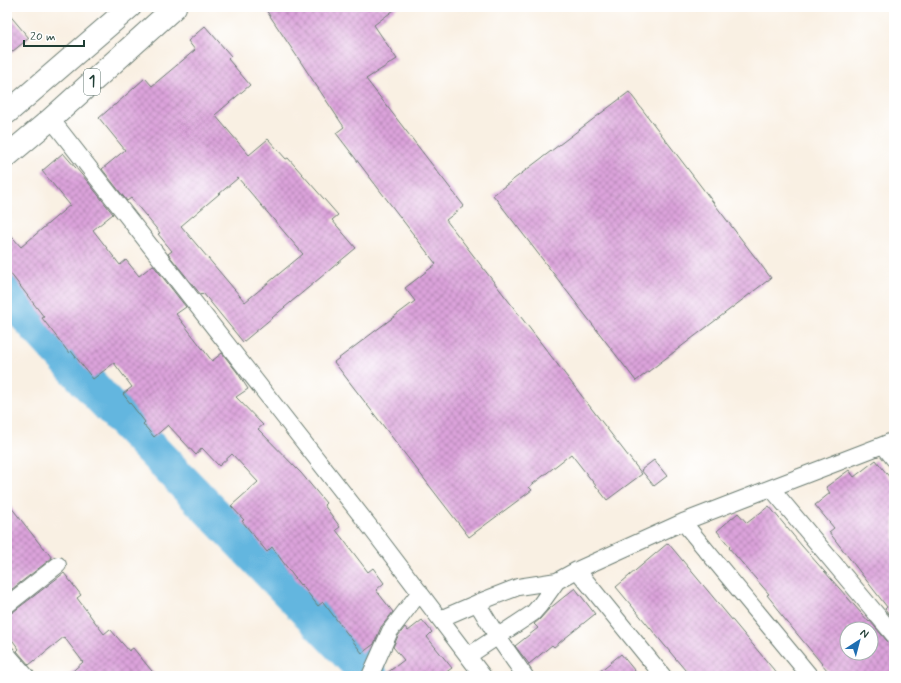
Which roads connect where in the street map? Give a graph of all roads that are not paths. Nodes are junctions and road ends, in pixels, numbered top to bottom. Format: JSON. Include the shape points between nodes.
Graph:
{"nodes":[{"id":1,"x":130,"y":7,"type":"edge"},
{"id":2,"x":175,"y":7,"type":"edge"},
{"id":3,"x":7,"y":113,"type":"edge"},
{"id":4,"x":51,"y":119,"type":"junction"},
{"id":5,"x":7,"y":156,"type":"edge"},
{"id":6,"x":889,"y":443,"type":"edge"},
{"id":7,"x":894,"y":459,"type":"edge"},
{"id":8,"x":771,"y":488,"type":"junction"},
{"id":9,"x":683,"y":522,"type":"junction"},
{"id":10,"x":58,"y":565,"type":"dead end"},
{"id":11,"x":577,"y":570,"type":"junction"},
{"id":12,"x":556,"y":581,"type":"junction"},
{"id":13,"x":420,"y":592,"type":"junction"},
{"id":14,"x":477,"y":603,"type":"junction"},
{"id":15,"x":7,"y":605,"type":"edge"},
{"id":16,"x":440,"y":619,"type":"junction"},
{"id":17,"x":894,"y":635,"type":"edge"},
{"id":18,"x":497,"y":636,"type":"junction"},
{"id":19,"x":7,"y":654,"type":"edge"},
{"id":20,"x":468,"y":656,"type":"junction"},
{"id":21,"x":372,"y":671,"type":"edge"},
{"id":22,"x":26,"y":676,"type":"edge"},
{"id":23,"x":483,"y":676,"type":"edge"},
{"id":24,"x":525,"y":676,"type":"edge"},
{"id":25,"x":663,"y":676,"type":"edge"},
{"id":26,"x":810,"y":676,"type":"edge"}],
"edges":[{"from":1,"to":3,"type":"highway","number":"1"},
{"from":2,"to":4,"type":"highway","number":"1"},
{"from":4,"to":5,"type":"highway","number":"1"},
{"from":4,"to":13,"type":"street"},
{"from":6,"to":7,"type":"street"},
{"from":6,"to":8,"type":"street"},
{"from":8,"to":9,"type":"street"},
{"from":8,"to":17,"type":"street"},
{"from":9,"to":11,"type":"street"},
{"from":9,"to":26,"type":"street"},
{"from":10,"to":15,"type":"street"},
{"from":11,"to":12,"type":"street"},
{"from":11,"to":25,"type":"street"},
{"from":12,"to":14,"type":"street","via":[[518,587]]},
{"from":12,"to":18,"type":"street","via":[[533,612]]},
{"from":13,"to":16,"type":"street"},
{"from":13,"to":21,"type":"street","via":[[390,631]]},
{"from":14,"to":16,"type":"street"},
{"from":14,"to":18,"type":"street"},
{"from":16,"to":20,"type":"street"},
{"from":18,"to":20,"type":"street"},
{"from":18,"to":24,"type":"street"},
{"from":19,"to":22,"type":"street"},
{"from":20,"to":23,"type":"street"}]}
